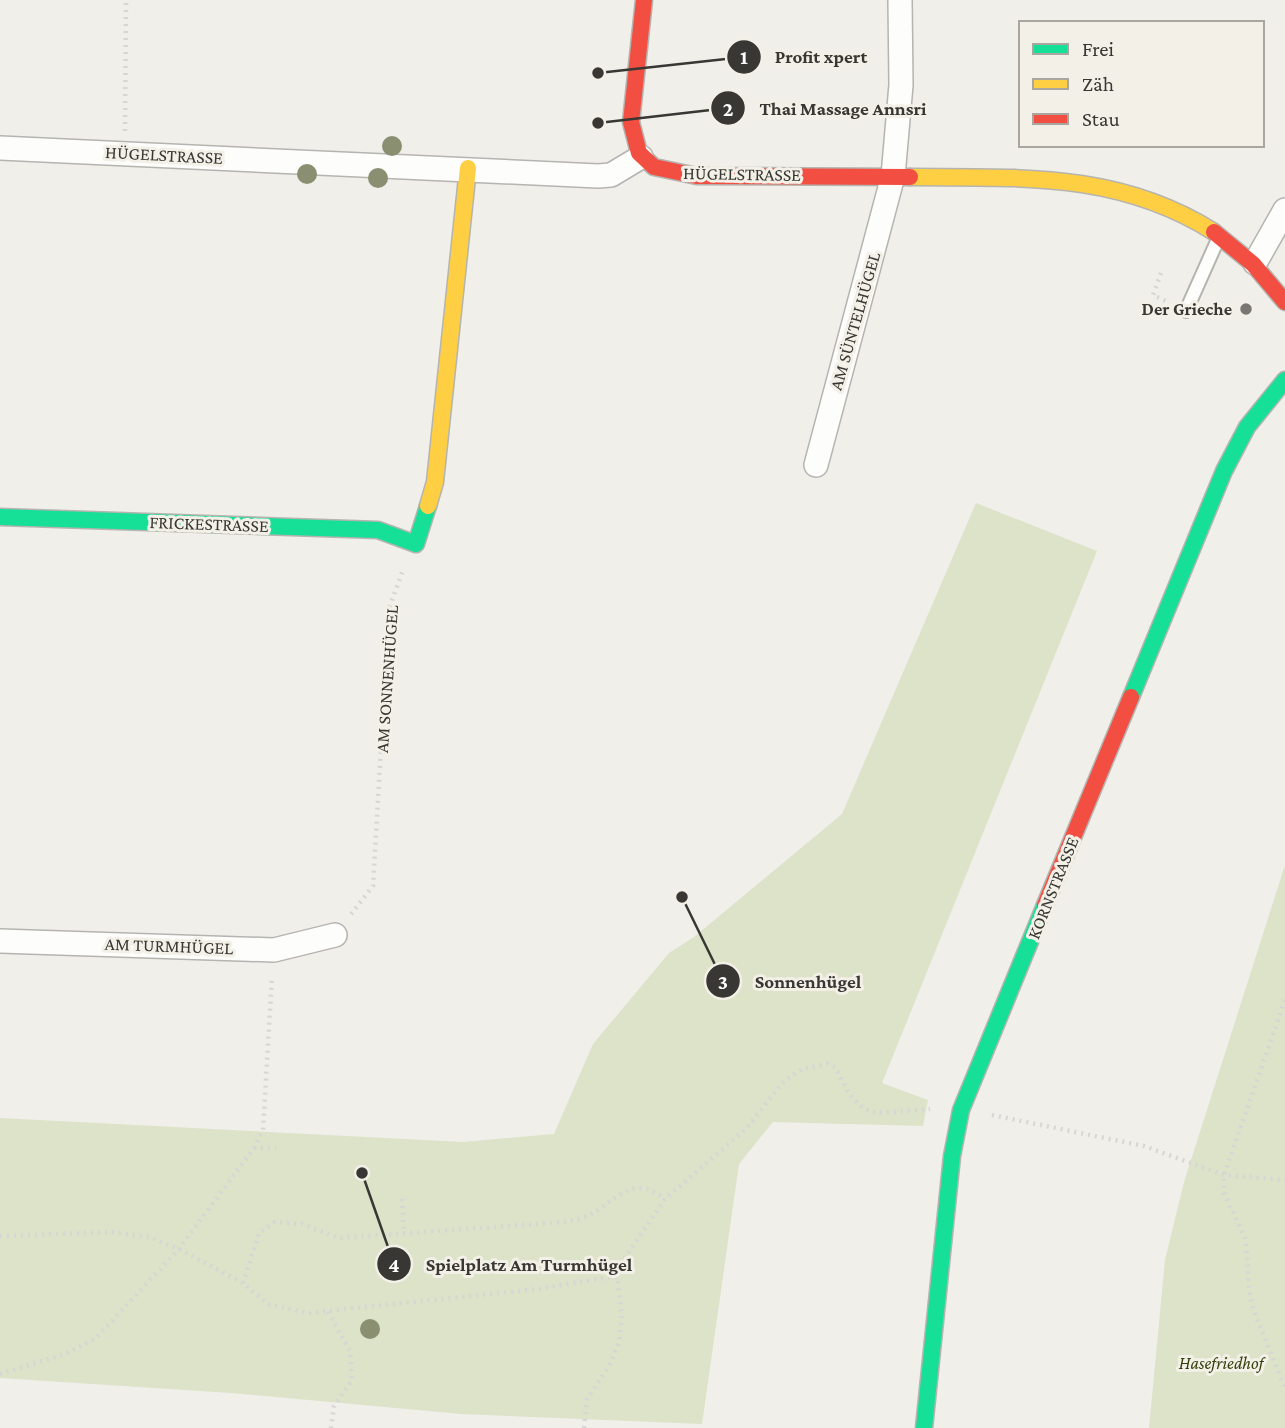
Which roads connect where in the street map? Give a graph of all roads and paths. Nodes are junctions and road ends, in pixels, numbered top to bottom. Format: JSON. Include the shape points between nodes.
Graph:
{"nodes":[{"id":1,"x":127,"y":0,"type":"edge"},
{"id":2,"x":644,"y":0,"type":"edge"},
{"id":3,"x":900,"y":0,"type":"edge"},
{"id":4,"x":0,"y":148,"type":"edge"},
{"id":5,"x":125,"y":153,"type":"junction"},
{"id":6,"x":641,"y":157,"type":"junction"},
{"id":7,"x":468,"y":168,"type":"junction"},
{"id":8,"x":893,"y":176,"type":"junction"},
{"id":9,"x":1285,"y":210,"type":"edge"},
{"id":10,"x":1219,"y":236,"type":"junction"},
{"id":11,"x":1255,"y":263,"type":"junction"},
{"id":12,"x":1161,"y":274,"type":"dead end"},
{"id":13,"x":1285,"y":302,"type":"edge"},
{"id":14,"x":1186,"y":310,"type":"joint"},
{"id":15,"x":1285,"y":380,"type":"edge"},
{"id":16,"x":816,"y":465,"type":"dead end"},
{"id":17,"x":0,"y":517,"type":"edge"},
{"id":18,"x":416,"y":544,"type":"junction"},
{"id":19,"x":335,"y":934,"type":"joint"},
{"id":20,"x":0,"y":942,"type":"edge"},
{"id":21,"x":274,"y":950,"type":"junction"},
{"id":22,"x":1285,"y":1000,"type":"edge"},
{"id":23,"x":941,"y":1109,"type":"dead end"},
{"id":24,"x":984,"y":1113,"type":"dead end"},
{"id":25,"x":254,"y":1148,"type":"junction"},
{"id":26,"x":276,"y":1148,"type":"dead end"},
{"id":27,"x":1224,"y":1175,"type":"junction"},
{"id":28,"x":1285,"y":1180,"type":"edge"},
{"id":29,"x":401,"y":1199,"type":"dead end"},
{"id":30,"x":665,"y":1199,"type":"junction"},
{"id":31,"x":404,"y":1234,"type":"junction"},
{"id":32,"x":0,"y":1236,"type":"edge"},
{"id":33,"x":179,"y":1249,"type":"junction"},
{"id":34,"x":617,"y":1276,"type":"junction"},
{"id":35,"x":243,"y":1283,"type":"junction"},
{"id":36,"x":328,"y":1312,"type":"junction"},
{"id":37,"x":0,"y":1374,"type":"edge"},
{"id":38,"x":1285,"y":1388,"type":"edge"},
{"id":39,"x":331,"y":1428,"type":"edge"},
{"id":40,"x":584,"y":1428,"type":"edge"},
{"id":41,"x":924,"y":1428,"type":"edge"}],
"edges":[{"from":1,"to":5,"type":"path"},
{"from":2,"to":6,"type":"street","via":[[631,122]]},
{"from":3,"to":8,"type":"street","name":"AM SÜNTELHÜGEL","via":[[901,85]]},
{"from":4,"to":5,"type":"street","name":"HÜGELSTRASSE"},
{"from":5,"to":7,"type":"street","name":"HÜGELSTRASSE"},
{"from":6,"to":7,"type":"street","name":"HÜGELSTRASSE","via":[[611,175]]},
{"from":6,"to":8,"type":"street","name":"HÜGELSTRASSE","via":[[654,166],[692,175]]},
{"from":7,"to":18,"type":"street","via":[[435,482]]},
{"from":8,"to":10,"type":"street","name":"HÜGELSTRASSE","via":[[1088,182],[1149,198]]},
{"from":8,"to":16,"type":"street","name":"AM SÜNTELHÜGEL"},
{"from":9,"to":11,"type":"street"},
{"from":10,"to":11,"type":"street","name":"HÜGELSTRASSE"},
{"from":10,"to":14,"type":"lane"},
{"from":11,"to":13,"type":"street","name":"HÜGELSTRASSE"},
{"from":12,"to":14,"type":"path","via":[[1153,295]]},
{"from":15,"to":41,"type":"street","name":"KORNSTRASSE","via":[[1247,427],[1224,471],[961,1111],[952,1156]]},
{"from":17,"to":18,"type":"street","name":"FRICKESTRASSE","via":[[378,530]]},
{"from":18,"to":19,"type":"path","name":"AM SONNENHÜGEL","via":[[395,584],[389,608],[373,886]]},
{"from":19,"to":21,"type":"street","name":"AM TURMHÜGEL"},
{"from":20,"to":21,"type":"street","name":"AM TURMHÜGEL"},
{"from":21,"to":25,"type":"path","via":[[263,1130]]},
{"from":22,"to":27,"type":"path"},
{"from":23,"to":30,"type":"path","via":[[876,1113],[850,1095],[835,1067],[816,1064],[784,1081],[746,1129]]},
{"from":24,"to":27,"type":"path","via":[[1144,1146]]},
{"from":25,"to":26,"type":"path"},
{"from":25,"to":33,"type":"path"},
{"from":27,"to":28,"type":"path"},
{"from":27,"to":38,"type":"path","via":[[1224,1193],[1246,1240],[1253,1309]]},
{"from":29,"to":31,"type":"path"},
{"from":30,"to":31,"type":"path","via":[[643,1189],[628,1190],[587,1216],[565,1222]]},
{"from":30,"to":34,"type":"path"},
{"from":31,"to":35,"type":"path","via":[[339,1238],[302,1224],[275,1222],[260,1233]]},
{"from":32,"to":33,"type":"path","via":[[129,1233]]},
{"from":33,"to":35,"type":"path"},
{"from":33,"to":37,"type":"path","via":[[96,1338],[65,1354]]},
{"from":34,"to":36,"type":"path"},
{"from":34,"to":40,"type":"path","via":[[622,1316],[619,1342],[587,1399]]},
{"from":35,"to":36,"type":"path","via":[[268,1304],[308,1313]]},
{"from":36,"to":39,"type":"path","via":[[350,1351],[352,1380],[334,1406]]}]}
